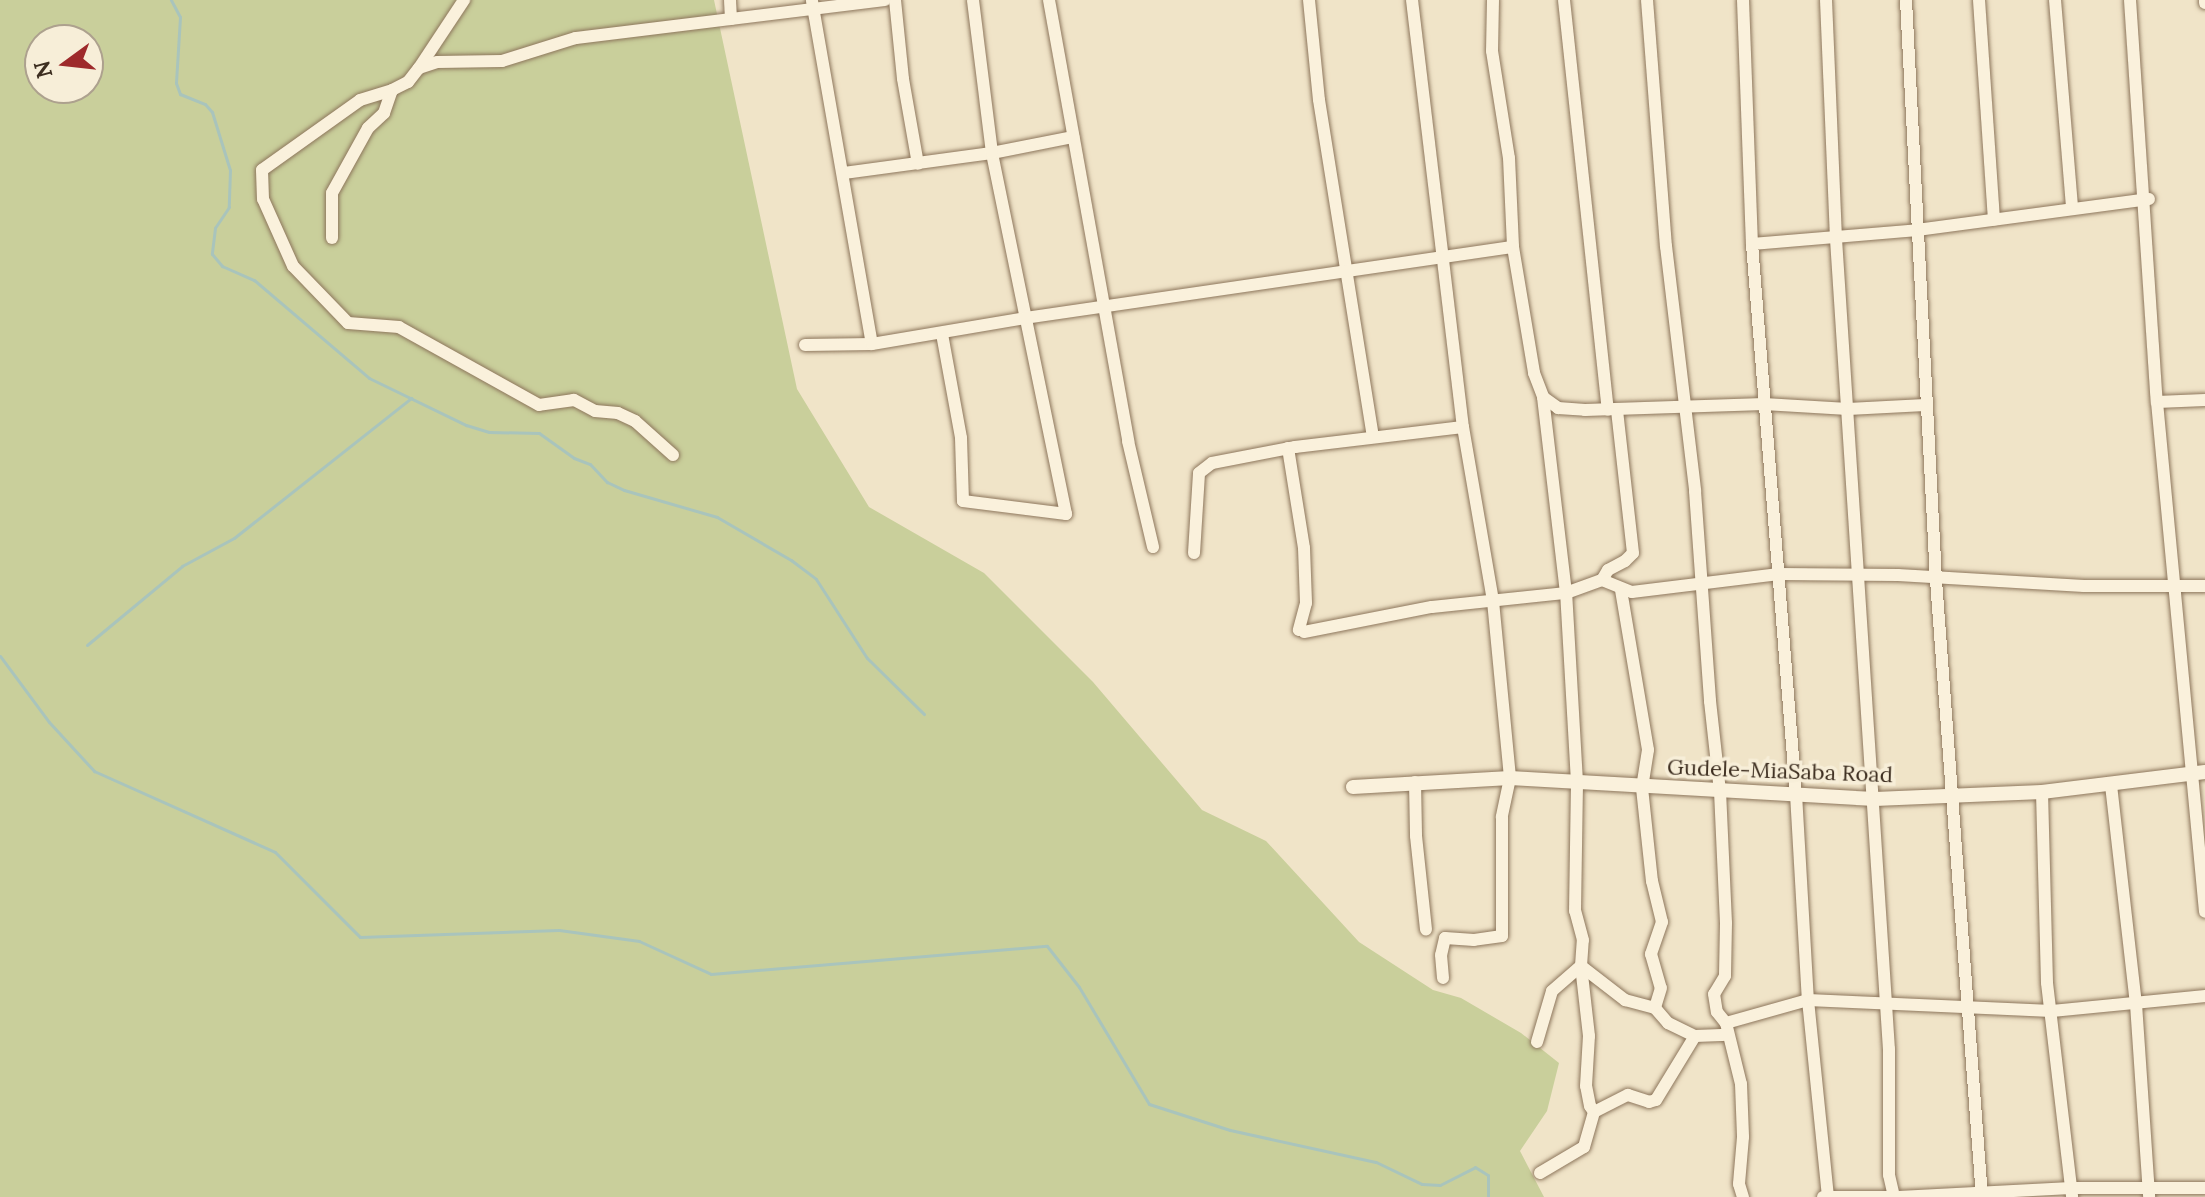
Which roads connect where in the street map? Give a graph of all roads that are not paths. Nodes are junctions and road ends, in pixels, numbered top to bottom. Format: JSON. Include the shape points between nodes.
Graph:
{"nodes":[{"id":1,"x":464,"y":0,"type":"edge"},
{"id":2,"x":730,"y":0,"type":"edge"},
{"id":3,"x":885,"y":0,"type":"edge"},
{"id":4,"x":895,"y":0,"type":"edge"},
{"id":5,"x":973,"y":0,"type":"edge"},
{"id":6,"x":1049,"y":0,"type":"edge"},
{"id":7,"x":1309,"y":0,"type":"edge"},
{"id":8,"x":1412,"y":0,"type":"edge"},
{"id":9,"x":1493,"y":0,"type":"edge"},
{"id":10,"x":1564,"y":0,"type":"edge"},
{"id":11,"x":1647,"y":0,"type":"edge"},
{"id":12,"x":1743,"y":0,"type":"edge"},
{"id":13,"x":1826,"y":0,"type":"edge"},
{"id":14,"x":1906,"y":0,"type":"edge"},
{"id":15,"x":1979,"y":0,"type":"edge"},
{"id":16,"x":2055,"y":0,"type":"edge"},
{"id":17,"x":2130,"y":0,"type":"edge"},
{"id":18,"x":812,"y":4,"type":"edge"},
{"id":19,"x":731,"y":19,"type":"junction"},
{"id":20,"x":419,"y":68,"type":"junction"},
{"id":21,"x":392,"y":90,"type":"junction"},
{"id":22,"x":1073,"y":137,"type":"junction"},
{"id":23,"x":992,"y":153,"type":"junction"},
{"id":24,"x":918,"y":164,"type":"junction"},
{"id":25,"x":844,"y":173,"type":"junction"},
{"id":26,"x":2149,"y":199,"type":"dead end"},
{"id":27,"x":2072,"y":207,"type":"junction"},
{"id":28,"x":1994,"y":219,"type":"junction"},
{"id":29,"x":1917,"y":230,"type":"junction"},
{"id":30,"x":332,"y":238,"type":"dead end"},
{"id":31,"x":1836,"y":239,"type":"junction"},
{"id":32,"x":1752,"y":244,"type":"junction"},
{"id":33,"x":1513,"y":247,"type":"junction"},
{"id":34,"x":1443,"y":259,"type":"junction"},
{"id":35,"x":1347,"y":270,"type":"junction"},
{"id":36,"x":1106,"y":308,"type":"junction"},
{"id":37,"x":1025,"y":318,"type":"junction"},
{"id":38,"x":942,"y":334,"type":"junction"},
{"id":39,"x":872,"y":344,"type":"junction"},
{"id":40,"x":805,"y":345,"type":"dead end"},
{"id":41,"x":1543,"y":397,"type":"junction"},
{"id":42,"x":2205,"y":400,"type":"edge"},
{"id":43,"x":2157,"y":402,"type":"junction"},
{"id":44,"x":1764,"y":404,"type":"junction"},
{"id":45,"x":1925,"y":405,"type":"junction"},
{"id":46,"x":1684,"y":406,"type":"junction"},
{"id":47,"x":1848,"y":409,"type":"junction"},
{"id":48,"x":1613,"y":410,"type":"junction"},
{"id":49,"x":1463,"y":427,"type":"junction"},
{"id":50,"x":1373,"y":436,"type":"junction"},
{"id":51,"x":1288,"y":448,"type":"junction"},
{"id":52,"x":673,"y":455,"type":"dead end"},
{"id":53,"x":1153,"y":547,"type":"dead end"},
{"id":54,"x":1194,"y":553,"type":"dead end"},
{"id":55,"x":1779,"y":574,"type":"junction"},
{"id":56,"x":1860,"y":574,"type":"junction"},
{"id":57,"x":1602,"y":580,"type":"junction"},
{"id":58,"x":1936,"y":580,"type":"junction"},
{"id":59,"x":1702,"y":581,"type":"junction"},
{"id":60,"x":2205,"y":586,"type":"edge"},
{"id":61,"x":2176,"y":587,"type":"junction"},
{"id":62,"x":1621,"y":590,"type":"junction"},
{"id":63,"x":1566,"y":593,"type":"junction"},
{"id":64,"x":1493,"y":601,"type":"junction"},
{"id":65,"x":2205,"y":772,"type":"edge"},
{"id":66,"x":2189,"y":773,"type":"junction"},
{"id":67,"x":1510,"y":778,"type":"junction"},
{"id":68,"x":1415,"y":782,"type":"junction"},
{"id":69,"x":1577,"y":782,"type":"junction"},
{"id":70,"x":2111,"y":785,"type":"junction"},
{"id":71,"x":1353,"y":787,"type":"dead end"},
{"id":72,"x":1642,"y":788,"type":"junction"},
{"id":73,"x":1720,"y":791,"type":"junction"},
{"id":74,"x":2042,"y":792,"type":"junction"},
{"id":75,"x":1796,"y":794,"type":"junction"},
{"id":76,"x":1953,"y":795,"type":"junction"},
{"id":77,"x":1875,"y":799,"type":"junction"},
{"id":78,"x":2205,"y":912,"type":"edge"},
{"id":79,"x":1426,"y":929,"type":"dead end"},
{"id":80,"x":1581,"y":966,"type":"junction"},
{"id":81,"x":1443,"y":978,"type":"dead end"},
{"id":82,"x":2205,"y":996,"type":"edge"},
{"id":83,"x":1808,"y":1000,"type":"junction"},
{"id":84,"x":1884,"y":1004,"type":"junction"},
{"id":85,"x":2136,"y":1004,"type":"junction"},
{"id":86,"x":1655,"y":1008,"type":"junction"},
{"id":87,"x":1970,"y":1008,"type":"junction"},
{"id":88,"x":2052,"y":1011,"type":"junction"},
{"id":89,"x":1727,"y":1029,"type":"junction"},
{"id":90,"x":1695,"y":1036,"type":"junction"},
{"id":91,"x":1537,"y":1042,"type":"dead end"},
{"id":92,"x":1594,"y":1112,"type":"junction"},
{"id":93,"x":1540,"y":1173,"type":"dead end"},
{"id":94,"x":2205,"y":1188,"type":"edge"},
{"id":95,"x":2071,"y":1192,"type":"edge"},
{"id":96,"x":2149,"y":1194,"type":"edge"},
{"id":97,"x":1982,"y":1195,"type":"edge"},
{"id":98,"x":1743,"y":1197,"type":"edge"},
{"id":99,"x":1820,"y":1197,"type":"edge"},
{"id":100,"x":1828,"y":1197,"type":"edge"},
{"id":101,"x":1894,"y":1197,"type":"edge"}],
"edges":[{"from":1,"to":20,"type":"street"},
{"from":2,"to":19,"type":"street"},
{"from":3,"to":18,"type":"street"},
{"from":4,"to":24,"type":"street"},
{"from":5,"to":23,"type":"street"},
{"from":6,"to":22,"type":"street"},
{"from":7,"to":35,"type":"street","via":[[1319,100]]},
{"from":8,"to":34,"type":"street"},
{"from":9,"to":33,"type":"street","via":[[1492,51],[1509,158]]},
{"from":10,"to":48,"type":"street"},
{"from":11,"to":46,"type":"street"},
{"from":12,"to":32,"type":"street"},
{"from":13,"to":31,"type":"street"},
{"from":14,"to":29,"type":"street"},
{"from":15,"to":28,"type":"street"},
{"from":16,"to":27,"type":"street"},
{"from":17,"to":43,"type":"street"},
{"from":18,"to":19,"type":"street"},
{"from":18,"to":25,"type":"street"},
{"from":19,"to":20,"type":"street","via":[[576,38],[502,61],[437,62]]},
{"from":20,"to":21,"type":"street"},
{"from":21,"to":30,"type":"street","via":[[384,113],[368,128],[332,193]]},
{"from":21,"to":52,"type":"street","via":[[360,100],[262,170],[263,199],[293,266],[348,323],[399,327],[539,405],[574,400],[595,411],[618,413]]},
{"from":22,"to":23,"type":"street"},
{"from":22,"to":36,"type":"street"},
{"from":23,"to":24,"type":"street"},
{"from":23,"to":37,"type":"street"},
{"from":24,"to":25,"type":"street"},
{"from":25,"to":39,"type":"street"},
{"from":26,"to":27,"type":"street"},
{"from":27,"to":28,"type":"street"},
{"from":28,"to":29,"type":"street"},
{"from":29,"to":31,"type":"street"},
{"from":29,"to":45,"type":"street"},
{"from":31,"to":32,"type":"street"},
{"from":31,"to":47,"type":"street"},
{"from":32,"to":44,"type":"street"},
{"from":33,"to":34,"type":"street"},
{"from":33,"to":41,"type":"street","via":[[1534,373]]},
{"from":34,"to":35,"type":"street"},
{"from":34,"to":49,"type":"street"},
{"from":35,"to":36,"type":"street"},
{"from":35,"to":50,"type":"street"},
{"from":36,"to":37,"type":"street"},
{"from":36,"to":53,"type":"street","via":[[1128,441]]},
{"from":37,"to":38,"type":"street"},
{"from":37,"to":38,"type":"street","via":[[1066,514],[963,501],[961,438]]},
{"from":38,"to":39,"type":"street"},
{"from":39,"to":40,"type":"street"},
{"from":41,"to":48,"type":"street","via":[[1558,408]]},
{"from":41,"to":63,"type":"street"},
{"from":42,"to":43,"type":"street"},
{"from":43,"to":61,"type":"street"},
{"from":44,"to":46,"type":"street"},
{"from":44,"to":47,"type":"street"},
{"from":44,"to":55,"type":"street"},
{"from":45,"to":47,"type":"street"},
{"from":45,"to":58,"type":"street"},
{"from":46,"to":48,"type":"street"},
{"from":46,"to":59,"type":"street"},
{"from":47,"to":56,"type":"street"},
{"from":48,"to":57,"type":"street","via":[[1633,553]]},
{"from":49,"to":50,"type":"street"},
{"from":49,"to":64,"type":"street"},
{"from":50,"to":51,"type":"street"},
{"from":51,"to":54,"type":"street","via":[[1212,463],[1199,473]]},
{"from":51,"to":64,"type":"street","via":[[1304,548],[1301,631]]},
{"from":55,"to":56,"type":"street"},
{"from":55,"to":59,"type":"street"},
{"from":55,"to":75,"type":"street"},
{"from":56,"to":58,"type":"street"},
{"from":56,"to":77,"type":"street"},
{"from":57,"to":62,"type":"street"},
{"from":57,"to":63,"type":"street"},
{"from":58,"to":61,"type":"street"},
{"from":58,"to":76,"type":"street"},
{"from":59,"to":62,"type":"street"},
{"from":59,"to":73,"type":"street"},
{"from":60,"to":61,"type":"street"},
{"from":61,"to":66,"type":"street"},
{"from":62,"to":72,"type":"street","via":[[1648,750]]},
{"from":63,"to":64,"type":"street"},
{"from":63,"to":69,"type":"street"},
{"from":64,"to":67,"type":"street"},
{"from":65,"to":66,"type":"street","name":"Gudele-MiaSaba Road"},
{"from":66,"to":70,"type":"street","name":"Gudele-MiaSaba Road"},
{"from":66,"to":78,"type":"street"},
{"from":67,"to":68,"type":"street","name":"Gudele-MiaSaba Road"},
{"from":67,"to":69,"type":"street","name":"Gudele-MiaSaba Road"},
{"from":67,"to":81,"type":"street","via":[[1502,817],[1502,936],[1445,938]]},
{"from":68,"to":71,"type":"street","name":"Gudele-MiaSaba Road"},
{"from":68,"to":79,"type":"street"},
{"from":69,"to":72,"type":"street","name":"Gudele-MiaSaba Road"},
{"from":69,"to":80,"type":"street","via":[[1575,911],[1583,940]]},
{"from":70,"to":74,"type":"street","name":"Gudele-MiaSaba Road"},
{"from":70,"to":85,"type":"street"},
{"from":72,"to":73,"type":"street","name":"Gudele-MiaSaba Road"},
{"from":72,"to":86,"type":"street","via":[[1662,922],[1651,954],[1661,988]]},
{"from":73,"to":75,"type":"street","name":"Gudele-MiaSaba Road"},
{"from":73,"to":89,"type":"street","via":[[1725,976],[1714,994]]},
{"from":74,"to":76,"type":"street","name":"Gudele-MiaSaba Road"},
{"from":74,"to":88,"type":"street"},
{"from":75,"to":77,"type":"street","name":"Gudele-MiaSaba Road"},
{"from":75,"to":83,"type":"street"},
{"from":76,"to":77,"type":"street","name":"Gudele-MiaSaba Road"},
{"from":76,"to":87,"type":"street"},
{"from":77,"to":84,"type":"street"},
{"from":80,"to":86,"type":"street","via":[[1625,1000]]},
{"from":80,"to":91,"type":"street","via":[[1552,991]]},
{"from":80,"to":92,"type":"street","via":[[1589,1036],[1586,1086]]},
{"from":82,"to":85,"type":"street"},
{"from":83,"to":84,"type":"street"},
{"from":83,"to":89,"type":"street"},
{"from":83,"to":100,"type":"street"},
{"from":84,"to":87,"type":"street"},
{"from":84,"to":101,"type":"street"},
{"from":85,"to":88,"type":"street"},
{"from":85,"to":96,"type":"street"},
{"from":86,"to":90,"type":"street","via":[[1668,1023]]},
{"from":87,"to":88,"type":"street"},
{"from":87,"to":97,"type":"street"},
{"from":88,"to":95,"type":"street"},
{"from":89,"to":90,"type":"street"},
{"from":89,"to":98,"type":"street","via":[[1741,1084]]},
{"from":90,"to":92,"type":"street","via":[[1656,1100],[1628,1095]]},
{"from":92,"to":93,"type":"street","via":[[1584,1147]]},
{"from":94,"to":96,"type":"street"},
{"from":95,"to":96,"type":"street"},
{"from":95,"to":97,"type":"street"},
{"from":97,"to":101,"type":"street"},
{"from":99,"to":100,"type":"street"},
{"from":100,"to":101,"type":"street"}]}
